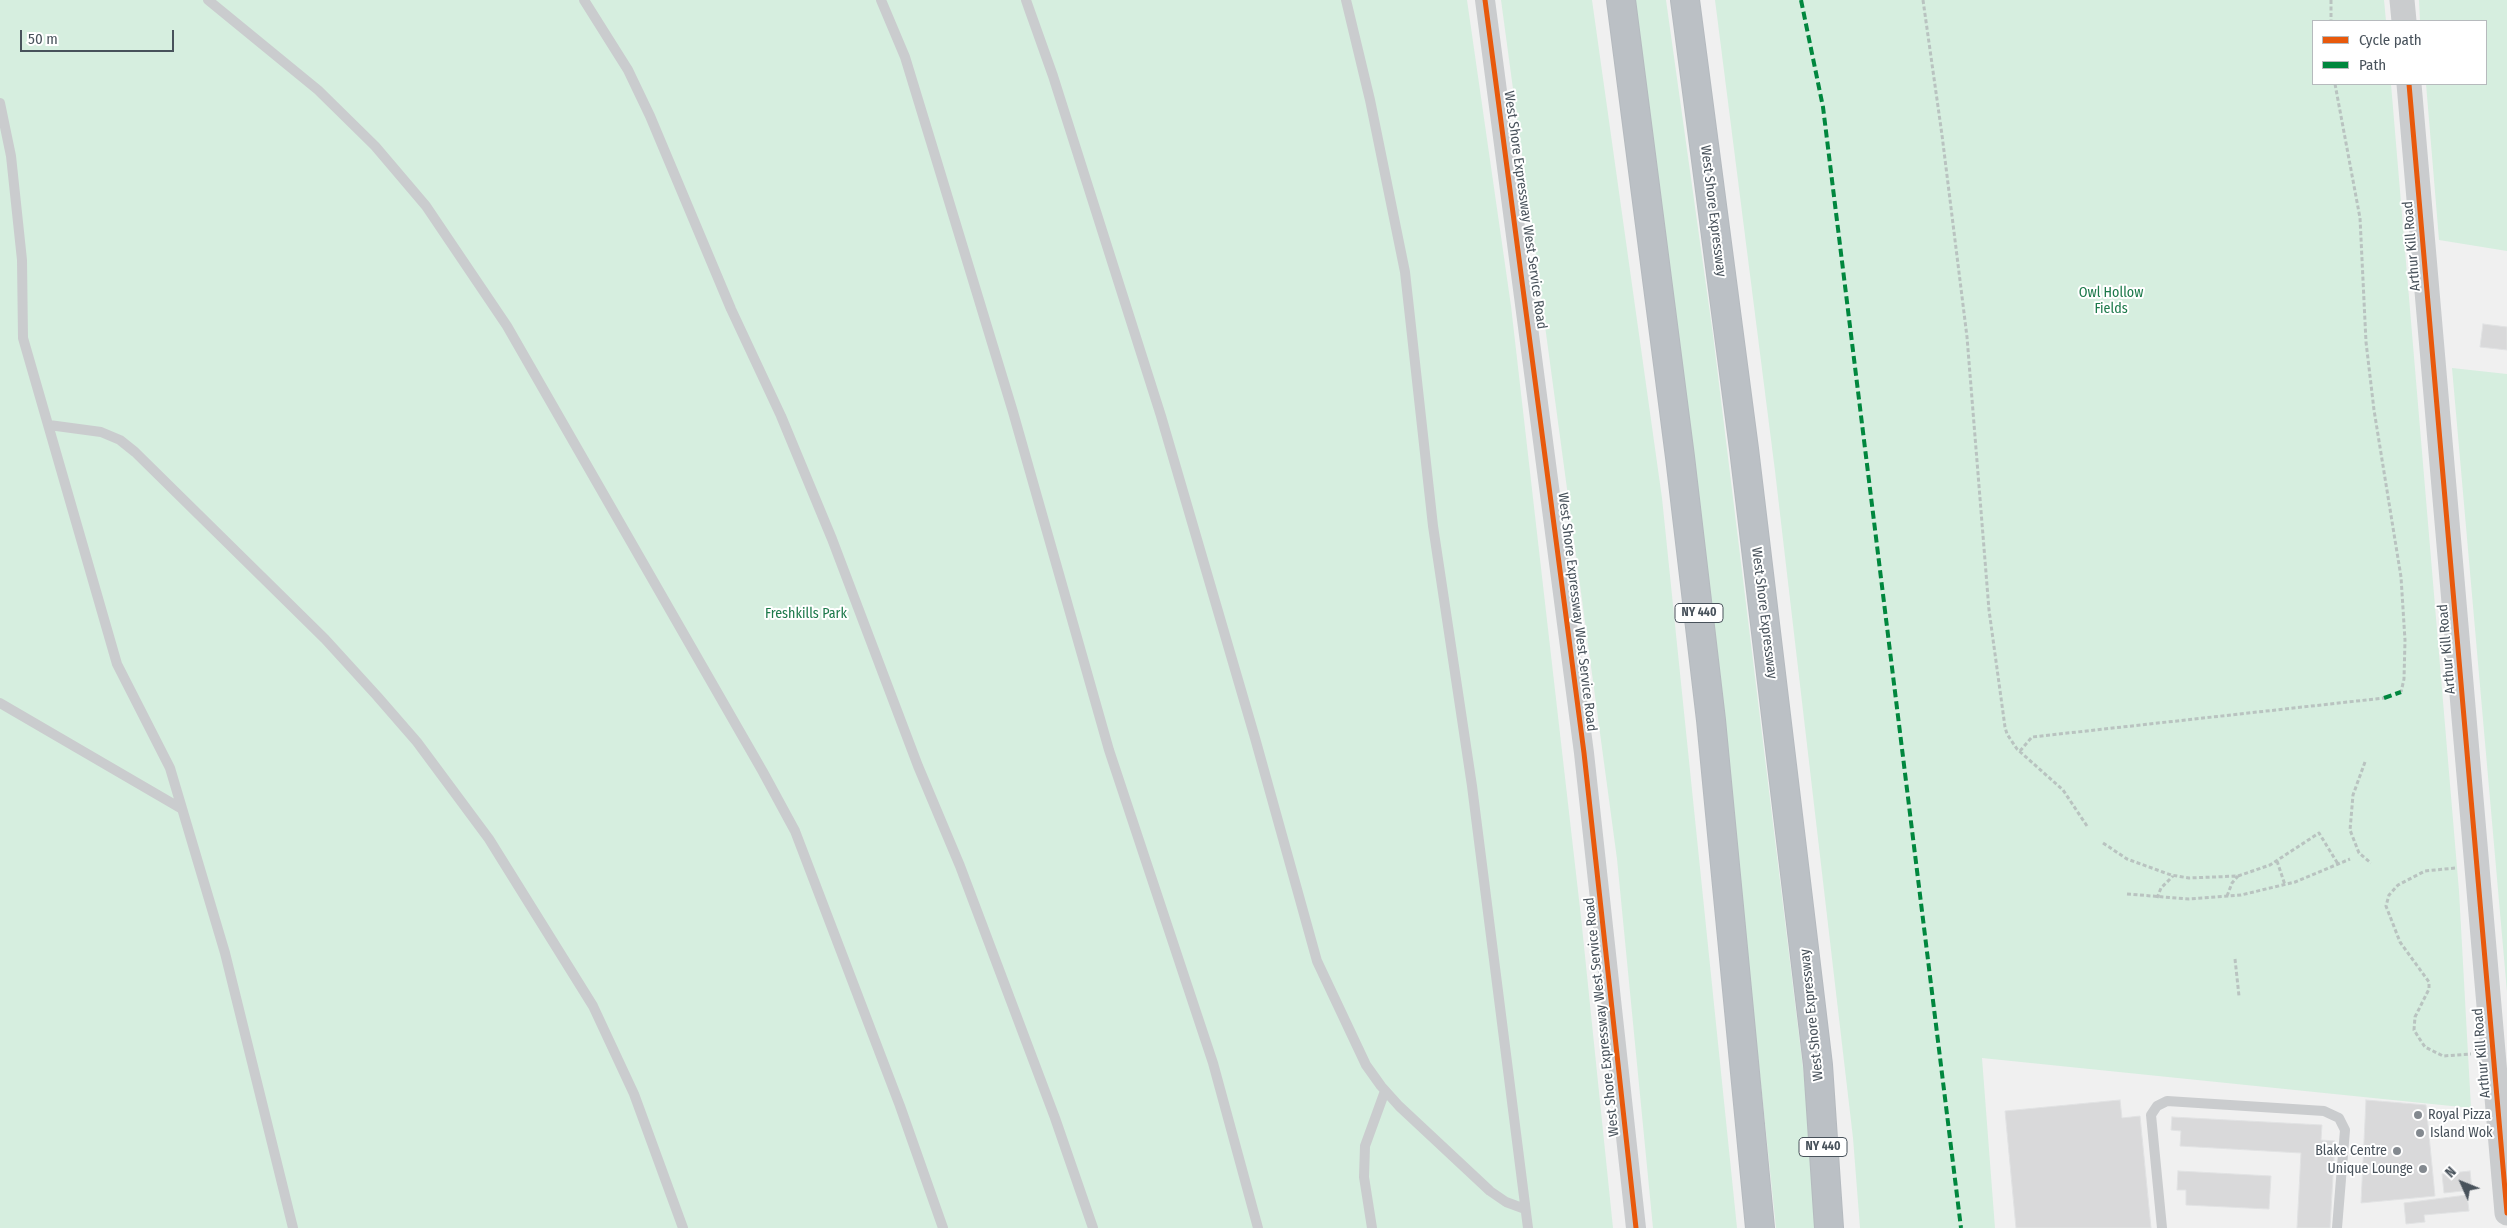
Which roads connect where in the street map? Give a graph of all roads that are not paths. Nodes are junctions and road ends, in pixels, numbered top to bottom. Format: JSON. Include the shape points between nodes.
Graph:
{"nodes":[{"id":1,"x":208,"y":0,"type":"edge"},
{"id":2,"x":584,"y":0,"type":"edge"},
{"id":3,"x":882,"y":0,"type":"edge"},
{"id":4,"x":1026,"y":0,"type":"edge"},
{"id":5,"x":1346,"y":0,"type":"edge"},
{"id":6,"x":1486,"y":0,"type":"edge"},
{"id":7,"x":1621,"y":0,"type":"edge"},
{"id":8,"x":1685,"y":0,"type":"edge"},
{"id":9,"x":2402,"y":0,"type":"edge"},
{"id":10,"x":2404,"y":20,"type":"edge"},
{"id":11,"x":2409,"y":85,"type":"edge"},
{"id":12,"x":0,"y":103,"type":"edge"},
{"id":13,"x":48,"y":425,"type":"junction"},
{"id":14,"x":0,"y":703,"type":"edge"},
{"id":15,"x":182,"y":809,"type":"junction"},
{"id":16,"x":1818,"y":1065,"type":"junction"},
{"id":17,"x":1385,"y":1091,"type":"junction"},
{"id":18,"x":1525,"y":1209,"type":"junction"},
{"id":19,"x":2507,"y":1213,"type":"edge"},
{"id":20,"x":293,"y":1228,"type":"edge"},
{"id":21,"x":683,"y":1228,"type":"edge"},
{"id":22,"x":943,"y":1228,"type":"edge"},
{"id":23,"x":1093,"y":1228,"type":"edge"},
{"id":24,"x":1258,"y":1228,"type":"edge"},
{"id":25,"x":1372,"y":1228,"type":"edge"},
{"id":26,"x":1528,"y":1228,"type":"edge"},
{"id":27,"x":1636,"y":1228,"type":"edge"},
{"id":28,"x":1760,"y":1228,"type":"edge"},
{"id":29,"x":1829,"y":1228,"type":"edge"},
{"id":30,"x":1839,"y":1228,"type":"edge"},
{"id":31,"x":2162,"y":1228,"type":"edge"},
{"id":32,"x":2337,"y":1228,"type":"edge"}],
"edges":[{"from":1,"to":22,"type":"lane","via":[[318,90],[375,146],[426,206],[507,326],[795,831]]},
{"from":2,"to":23,"type":"lane","via":[[628,70],[650,116],[832,539],[1056,1118]]},
{"from":3,"to":24,"type":"lane","via":[[905,58],[932,143],[1109,750],[1210,1054]]},
{"from":4,"to":17,"type":"lane","via":[[1161,416],[1317,961],[1366,1065]]},
{"from":5,"to":18,"type":"lane","via":[[1405,272],[1433,526],[1472,786]]},
{"from":6,"to":27,"type":"street","name":"West Shore Expressway West Service Road","via":[[1584,753]]},
{"from":7,"to":28,"type":"highway","number":"NY 440","via":[[1682,466],[1711,720]]},
{"from":8,"to":16,"type":"highway","name":"West Shore Expressway","number":"NY 440"},
{"from":9,"to":10,"type":"street"},
{"from":11,"to":19,"type":"street","name":"Arthur Kill Road"},
{"from":12,"to":13,"type":"lane","via":[[11,156],[22,260],[23,338]]},
{"from":13,"to":15,"type":"lane","via":[[117,664],[170,768]]},
{"from":13,"to":21,"type":"lane","via":[[101,432],[120,440],[135,452],[325,639],[417,742],[489,838],[593,1006],[634,1094]]},
{"from":14,"to":15,"type":"lane"},
{"from":15,"to":20,"type":"lane","via":[[224,953]]},
{"from":16,"to":29,"type":"highway","name":"West Shore Expressway","number":"NY 440"},
{"from":16,"to":30,"type":"highway"},
{"from":17,"to":18,"type":"lane","via":[[1490,1190],[1506,1202]]},
{"from":17,"to":25,"type":"lane","via":[[1365,1146],[1364,1177]]},
{"from":18,"to":26,"type":"lane"},
{"from":31,"to":32,"type":"lane","via":[[2151,1115],[2157,1106],[2167,1101],[2324,1111],[2339,1118],[2345,1130]]}]}
